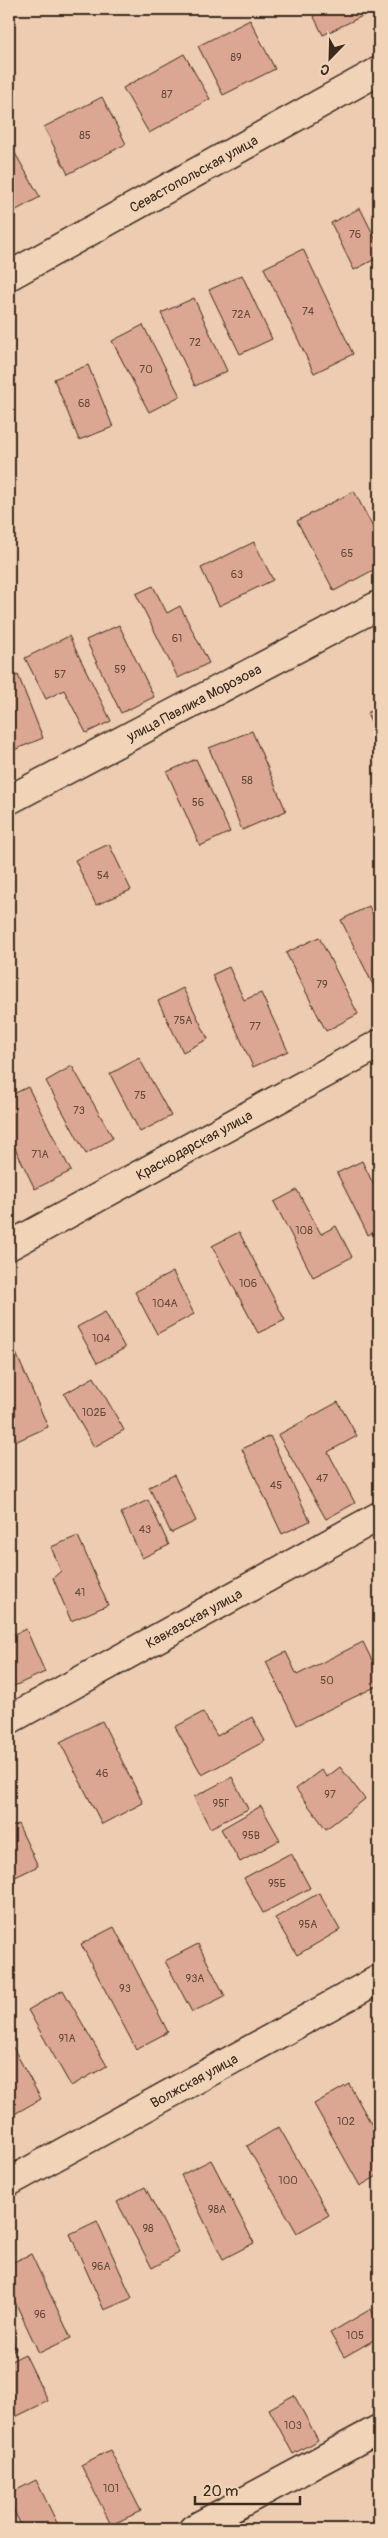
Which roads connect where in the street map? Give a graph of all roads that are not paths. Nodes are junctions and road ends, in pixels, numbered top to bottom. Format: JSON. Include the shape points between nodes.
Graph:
{"nodes":[{"id":1,"x":379,"y":71,"type":"edge"},
{"id":2,"x":9,"y":276,"type":"edge"},
{"id":3,"x":379,"y":605,"type":"edge"},
{"id":4,"x":9,"y":800,"type":"edge"},
{"id":5,"x":379,"y":1044,"type":"edge"},
{"id":6,"x":9,"y":1246,"type":"edge"},
{"id":7,"x":379,"y":1516,"type":"edge"},
{"id":8,"x":9,"y":1720,"type":"edge"},
{"id":9,"x":379,"y":1979,"type":"edge"},
{"id":10,"x":9,"y":2182,"type":"edge"},
{"id":11,"x":379,"y":2429,"type":"edge"},
{"id":12,"x":193,"y":2529,"type":"edge"}],
"edges":[{"from":1,"to":2,"type":"street","name":"Севастопольская улица"},
{"from":3,"to":4,"type":"street","name":"улица Павлика Морозова"},
{"from":5,"to":6,"type":"street","name":"Краснодарская улица"},
{"from":7,"to":8,"type":"street","name":"Кавказская улица"},
{"from":9,"to":10,"type":"street","name":"Волжская улица"},
{"from":11,"to":12,"type":"street"}]}
